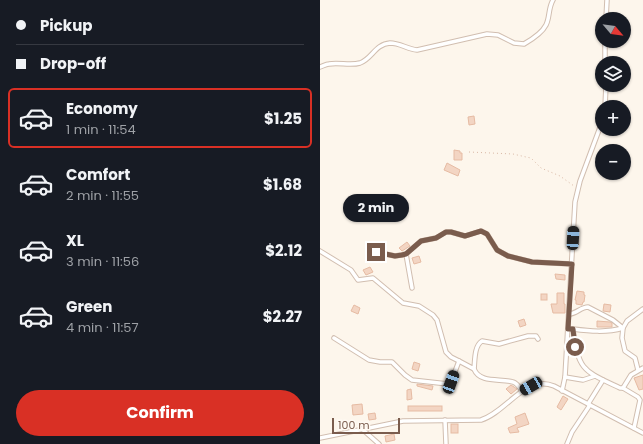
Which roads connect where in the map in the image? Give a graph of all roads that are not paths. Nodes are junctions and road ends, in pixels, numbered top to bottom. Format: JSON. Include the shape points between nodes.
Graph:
{"nodes":[{"id":1,"x":553,"y":0,"type":"edge"},
{"id":2,"x":607,"y":0,"type":"edge"},
{"id":3,"x":606,"y":12,"type":"edge"},
{"id":4,"x":320,"y":67,"type":"edge"},
{"id":5,"x":597,"y":136,"type":"edge"},
{"id":6,"x":320,"y":251,"type":"edge"},
{"id":7,"x":376,"y":252,"type":"dead end"},
{"id":8,"x":406,"y":254,"type":"junction"},
{"id":9,"x":572,"y":264,"type":"junction"},
{"id":10,"x":412,"y":288,"type":"dead end"},
{"id":11,"x":643,"y":309,"type":"edge"},
{"id":12,"x":569,"y":314,"type":"junction"},
{"id":13,"x":622,"y":328,"type":"junction"},
{"id":14,"x":568,"y":329,"type":"junction"},
{"id":15,"x":573,"y":329,"type":"junction"},
{"id":16,"x":334,"y":338,"type":"dead end"},
{"id":17,"x":538,"y":339,"type":"dead end"},
{"id":18,"x":459,"y":361,"type":"junction"},
{"id":19,"x":643,"y":368,"type":"edge"},
{"id":20,"x":474,"y":369,"type":"junction"},
{"id":21,"x":638,"y":370,"type":"junction"},
{"id":22,"x":594,"y":376,"type":"junction"},
{"id":23,"x":565,"y":377,"type":"junction"},
{"id":24,"x":603,"y":380,"type":"junction"},
{"id":25,"x":623,"y":388,"type":"junction"},
{"id":26,"x":522,"y":391,"type":"junction"},
{"id":27,"x":562,"y":391,"type":"junction"},
{"id":28,"x":589,"y":404,"type":"junction"},
{"id":29,"x":445,"y":420,"type":"junction"},
{"id":30,"x":634,"y":428,"type":"junction"},
{"id":31,"x":362,"y":429,"type":"junction"},
{"id":32,"x":643,"y":433,"type":"edge"},
{"id":33,"x":320,"y":438,"type":"edge"},
{"id":34,"x":379,"y":444,"type":"edge"},
{"id":35,"x":446,"y":444,"type":"edge"},
{"id":36,"x":567,"y":444,"type":"edge"}],
"edges":[{"from":1,"to":4,"type":"street","via":[[546,25],[541,32],[524,44],[514,43],[498,34],[487,34],[417,50],[389,43],[379,46],[365,61]]},
{"from":2,"to":3,"type":"street"},
{"from":5,"to":9,"type":"street","via":[[578,188],[574,212]]},
{"from":6,"to":18,"type":"street","via":[[351,270],[358,280],[373,278],[403,303],[419,306],[432,315],[437,320],[446,352]]},
{"from":7,"to":8,"type":"street","via":[[395,256]]},
{"from":8,"to":9,"type":"street","via":[[421,241],[436,238],[446,232],[465,236],[481,231],[487,234],[497,250],[508,256],[532,262]]},
{"from":8,"to":10,"type":"street"},
{"from":9,"to":12,"type":"street"},
{"from":11,"to":13,"type":"street"},
{"from":12,"to":13,"type":"street","via":[[588,307],[613,320]]},
{"from":12,"to":14,"type":"street"},
{"from":13,"to":15,"type":"street","via":[[609,331]]},
{"from":13,"to":21,"type":"street","via":[[624,348],[635,358]]},
{"from":14,"to":15,"type":"street"},
{"from":14,"to":23,"type":"street"},
{"from":15,"to":22,"type":"street","via":[[575,347],[580,360]]},
{"from":16,"to":18,"type":"street","via":[[373,362],[392,362],[412,380],[450,383]]},
{"from":17,"to":20,"type":"street","via":[[536,336],[528,336],[499,344],[482,341],[477,347]]},
{"from":18,"to":20,"type":"street"},
{"from":19,"to":21,"type":"street"},
{"from":20,"to":26,"type":"street","via":[[486,378],[513,382]]},
{"from":21,"to":25,"type":"street"},
{"from":22,"to":23,"type":"street","via":[[583,380]]},
{"from":22,"to":24,"type":"street"},
{"from":23,"to":27,"type":"street"},
{"from":24,"to":25,"type":"street"},
{"from":24,"to":28,"type":"street"},
{"from":25,"to":30,"type":"street","via":[[640,400]]},
{"from":26,"to":27,"type":"street","via":[[542,383]]},
{"from":26,"to":29,"type":"street","via":[[487,418]]},
{"from":27,"to":28,"type":"street"},
{"from":28,"to":30,"type":"street"},
{"from":28,"to":36,"type":"street"},
{"from":29,"to":31,"type":"street","via":[[403,421]]},
{"from":29,"to":35,"type":"street"},
{"from":30,"to":32,"type":"street"},
{"from":31,"to":33,"type":"street"},
{"from":31,"to":34,"type":"street"}]}
